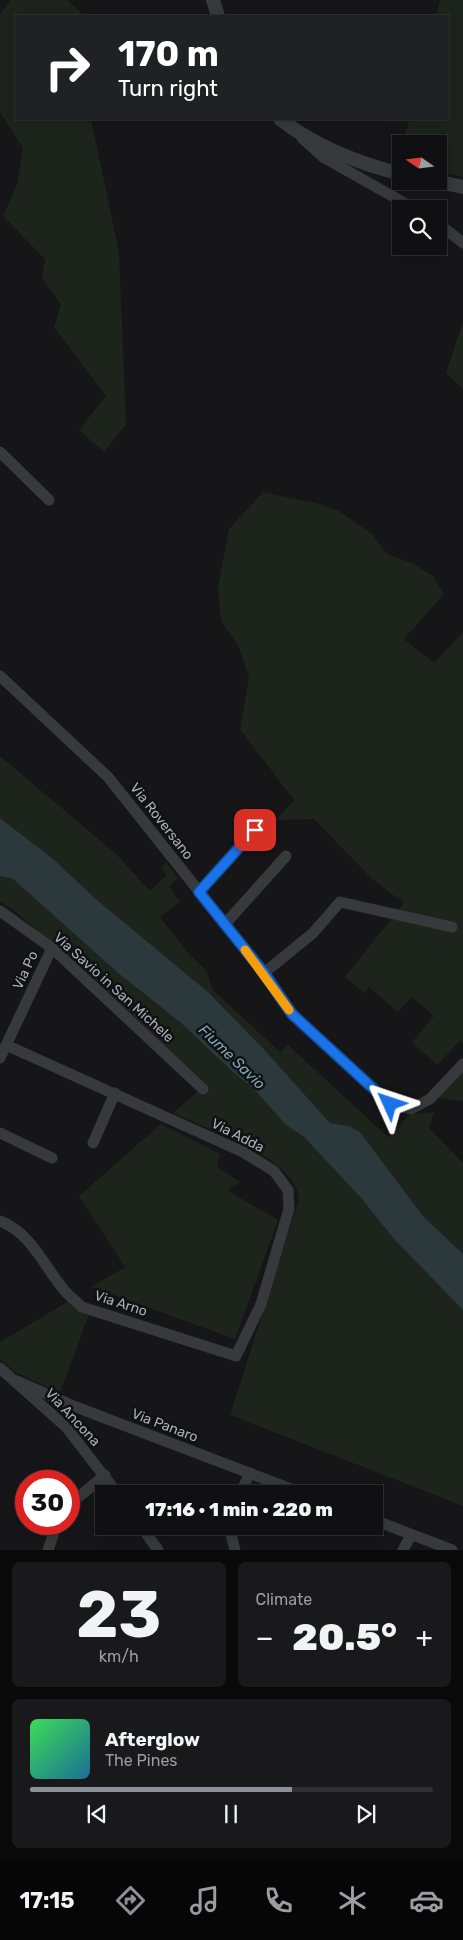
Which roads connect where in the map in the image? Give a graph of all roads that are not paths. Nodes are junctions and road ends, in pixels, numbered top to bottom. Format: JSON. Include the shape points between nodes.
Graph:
{"nodes":[{"id":1,"x":213,"y":0,"type":"edge"},
{"id":2,"x":218,"y":15,"type":"edge"},
{"id":3,"x":281,"y":120,"type":"edge"},
{"id":4,"x":294,"y":130,"type":"junction"},
{"id":5,"x":392,"y":172,"type":"edge"},
{"id":6,"x":448,"y":184,"type":"edge"},
{"id":7,"x":463,"y":187,"type":"edge"},
{"id":8,"x":398,"y":200,"type":"edge"},
{"id":9,"x":447,"y":230,"type":"edge"},
{"id":10,"x":463,"y":243,"type":"edge"},
{"id":11,"x":0,"y":452,"type":"edge"},
{"id":12,"x":49,"y":500,"type":"dead end"},
{"id":13,"x":0,"y":676,"type":"edge"},
{"id":14,"x":255,"y":830,"type":"dead end"},
{"id":15,"x":286,"y":856,"type":"dead end"},
{"id":16,"x":199,"y":892,"type":"junction"},
{"id":17,"x":0,"y":911,"type":"edge"},
{"id":18,"x":225,"y":924,"type":"junction"},
{"id":19,"x":452,"y":926,"type":"dead end"},
{"id":20,"x":52,"y":948,"type":"junction"},
{"id":21,"x":264,"y":973,"type":"junction"},
{"id":22,"x":6,"y":1045,"type":"junction"},
{"id":23,"x":0,"y":1058,"type":"edge"},
{"id":24,"x":463,"y":1064,"type":"edge"},
{"id":25,"x":203,"y":1089,"type":"dead end"},
{"id":26,"x":115,"y":1093,"type":"junction"},
{"id":27,"x":0,"y":1133,"type":"edge"},
{"id":28,"x":93,"y":1143,"type":"dead end"},
{"id":29,"x":52,"y":1158,"type":"dead end"},
{"id":30,"x":0,"y":1221,"type":"edge"},
{"id":31,"x":236,"y":1356,"type":"joint"},
{"id":32,"x":0,"y":1368,"type":"edge"},
{"id":33,"x":17,"y":1381,"type":"junction"},
{"id":34,"x":250,"y":1473,"type":"junction"},
{"id":35,"x":104,"y":1474,"type":"junction"},
{"id":36,"x":112,"y":1485,"type":"edge"},
{"id":37,"x":244,"y":1485,"type":"edge"},
{"id":38,"x":281,"y":1485,"type":"edge"},
{"id":39,"x":80,"y":1495,"type":"edge"},
{"id":40,"x":383,"y":1524,"type":"edge"},
{"id":41,"x":53,"y":1535,"type":"edge"},
{"id":42,"x":147,"y":1535,"type":"edge"},
{"id":43,"x":231,"y":1535,"type":"edge"},
{"id":44,"x":411,"y":1535,"type":"junction"},
{"id":45,"x":48,"y":1550,"type":"edge"},
{"id":46,"x":158,"y":1550,"type":"edge"},
{"id":47,"x":235,"y":1550,"type":"edge"},
{"id":48,"x":403,"y":1550,"type":"edge"},
{"id":49,"x":452,"y":1550,"type":"edge"}],
"edges":[{"from":1,"to":2,"type":"street"},
{"from":3,"to":4,"type":"street"},
{"from":4,"to":5,"type":"street","via":[[362,164]]},
{"from":4,"to":8,"type":"street","via":[[323,157]]},
{"from":6,"to":7,"type":"street"},
{"from":9,"to":10,"type":"street"},
{"from":11,"to":12,"type":"street"},
{"from":13,"to":16,"type":"street","name":"Via Roversano","via":[[108,777]]},
{"from":14,"to":16,"type":"street"},
{"from":15,"to":18,"type":"street"},
{"from":16,"to":18,"type":"street","name":"Via Roversano"},
{"from":17,"to":20,"type":"street","name":"Via Savio in San Michele"},
{"from":18,"to":21,"type":"street","name":"Via Roversano"},
{"from":19,"to":21,"type":"street","via":[[340,902],[313,933]]},
{"from":20,"to":22,"type":"street","name":"Via Po"},
{"from":20,"to":25,"type":"street","name":"Via Savio in San Michele"},
{"from":21,"to":24,"type":"street","name":"Via Roversano","via":[[292,1014],[390,1104],[411,1109],[430,1099]]},
{"from":22,"to":23,"type":"street","name":"Via Po"},
{"from":22,"to":26,"type":"street","name":"Via Adda"},
{"from":26,"to":28,"type":"street"},
{"from":26,"to":31,"type":"street","name":"Via Adda","via":[[243,1152],[274,1171],[288,1190],[289,1209],[261,1304]]},
{"from":27,"to":29,"type":"street"},
{"from":30,"to":31,"type":"street","name":"Via Arno","via":[[10,1225],[34,1246],[65,1291],[82,1307]]},
{"from":32,"to":33,"type":"street","name":"Via Ancona"},
{"from":33,"to":34,"type":"street","name":"Via Panaro","via":[[76,1407]]},
{"from":33,"to":35,"type":"street","name":"Via Ancona","via":[[66,1427]]},
{"from":34,"to":37,"type":"street"},
{"from":34,"to":38,"type":"street","name":"Via Panaro"},
{"from":35,"to":36,"type":"street","name":"Via Ancona"},
{"from":35,"to":39,"type":"street"},
{"from":40,"to":44,"type":"street"},
{"from":41,"to":45,"type":"street"},
{"from":42,"to":46,"type":"street"},
{"from":43,"to":47,"type":"street"},
{"from":44,"to":48,"type":"street"},
{"from":44,"to":49,"type":"street"}]}
